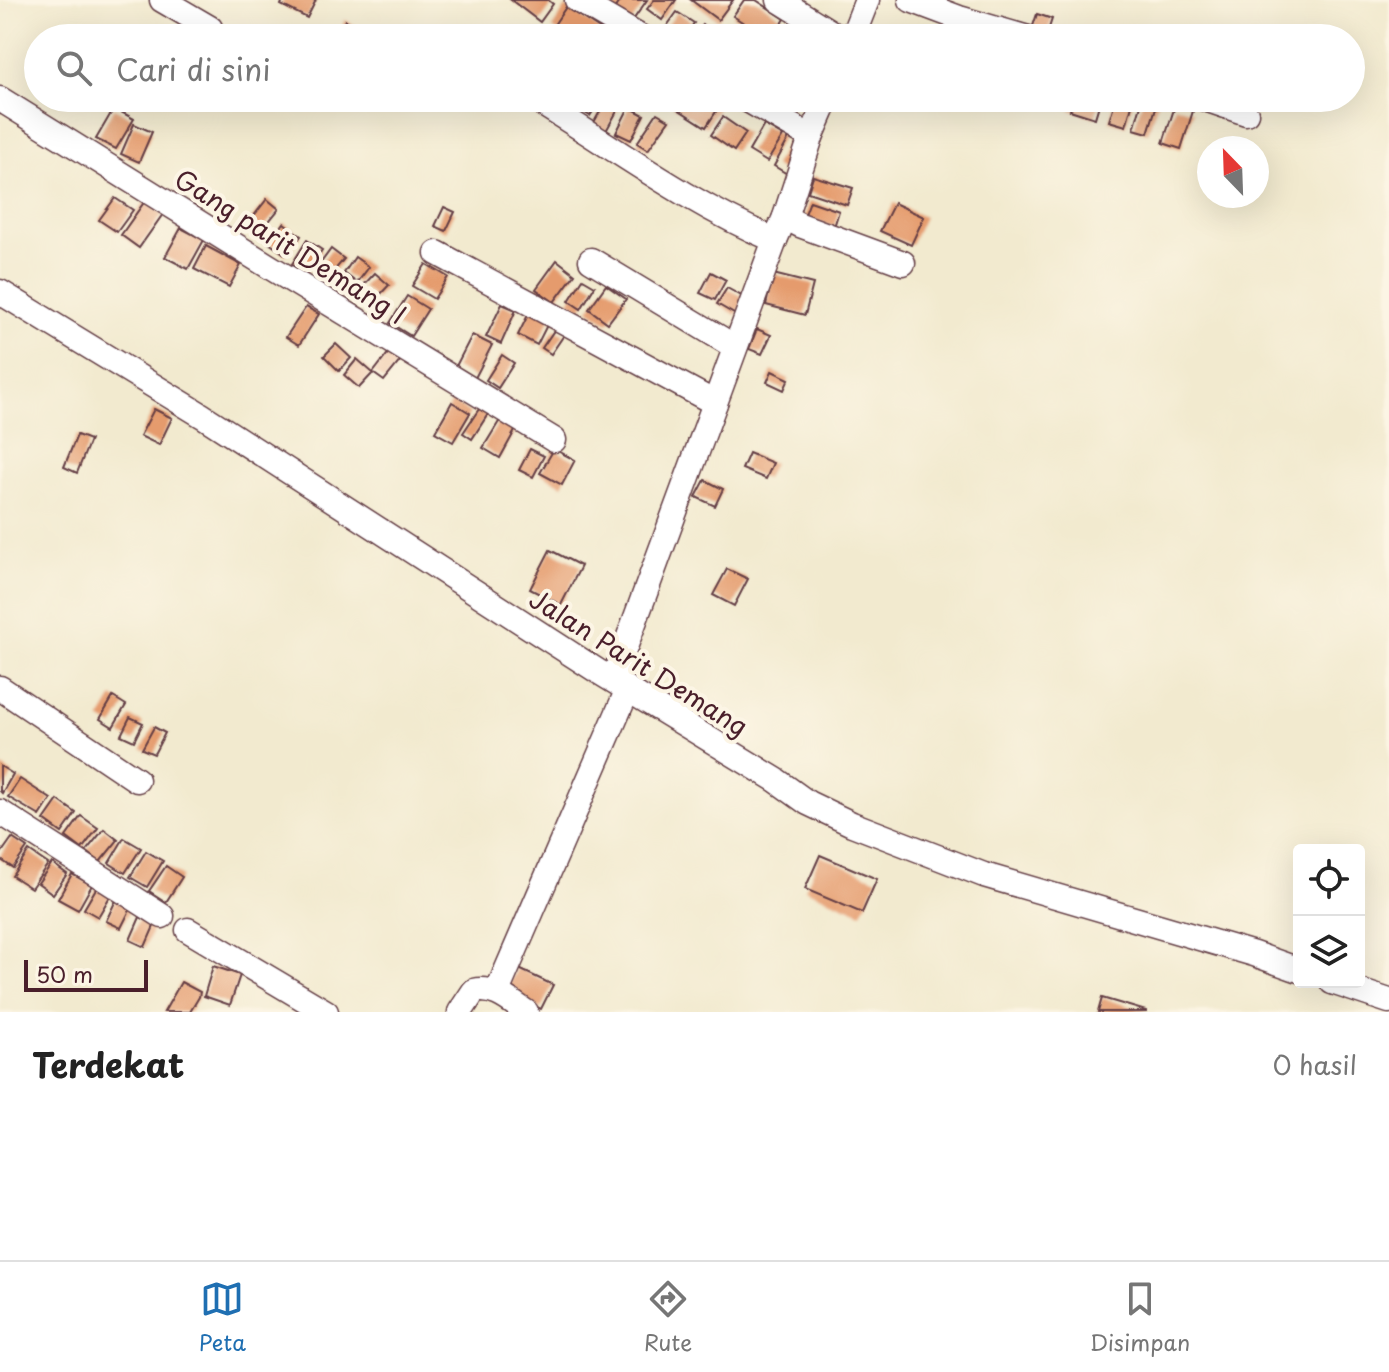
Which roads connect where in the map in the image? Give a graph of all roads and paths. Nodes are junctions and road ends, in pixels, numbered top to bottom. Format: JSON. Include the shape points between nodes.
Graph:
{"nodes":[{"id":1,"x":162,"y":0,"type":"edge"},
{"id":2,"x":577,"y":0,"type":"edge"},
{"id":3,"x":779,"y":0,"type":"edge"},
{"id":4,"x":867,"y":0,"type":"edge"},
{"id":5,"x":911,"y":0,"type":"edge"},
{"id":6,"x":203,"y":24,"type":"edge"},
{"id":7,"x":618,"y":24,"type":"edge"},
{"id":8,"x":818,"y":24,"type":"edge"},
{"id":9,"x":858,"y":24,"type":"edge"},
{"id":10,"x":980,"y":24,"type":"edge"},
{"id":11,"x":0,"y":99,"type":"edge"},
{"id":12,"x":555,"y":112,"type":"edge"},
{"id":13,"x":768,"y":112,"type":"edge"},
{"id":14,"x":822,"y":112,"type":"edge"},
{"id":15,"x":1243,"y":112,"type":"edge"},
{"id":16,"x":1246,"y":113,"type":"dead end"},
{"id":17,"x":811,"y":137,"type":"junction"},
{"id":18,"x":785,"y":217,"type":"junction"},
{"id":19,"x":775,"y":240,"type":"junction"},
{"id":20,"x":437,"y":253,"type":"dead end"},
{"id":21,"x":591,"y":260,"type":"dead end"},
{"id":22,"x":903,"y":263,"type":"dead end"},
{"id":23,"x":0,"y":292,"type":"edge"},
{"id":24,"x":735,"y":347,"type":"junction"},
{"id":25,"x":715,"y":403,"type":"junction"},
{"id":26,"x":554,"y":440,"type":"dead end"},
{"id":27,"x":620,"y":685,"type":"junction"},
{"id":28,"x":0,"y":688,"type":"edge"},
{"id":29,"x":137,"y":780,"type":"dead end"},
{"id":30,"x":0,"y":812,"type":"edge"},
{"id":31,"x":162,"y":916,"type":"dead end"},
{"id":32,"x":188,"y":930,"type":"dead end"},
{"id":33,"x":1293,"y":968,"type":"edge"},
{"id":34,"x":1350,"y":988,"type":"edge"},
{"id":35,"x":497,"y":992,"type":"junction"},
{"id":36,"x":1389,"y":1001,"type":"edge"},
{"id":37,"x":326,"y":1012,"type":"edge"},
{"id":38,"x":460,"y":1012,"type":"edge"},
{"id":39,"x":526,"y":1012,"type":"edge"}],
"edges":[{"from":1,"to":6,"type":"street"},
{"from":2,"to":7,"type":"street"},
{"from":3,"to":8,"type":"street"},
{"from":4,"to":9,"type":"street"},
{"from":5,"to":10,"type":"street"},
{"from":11,"to":26,"type":"street","name":"Gang parit Demang I"},
{"from":12,"to":19,"type":"street","via":[[694,199]]},
{"from":13,"to":17,"type":"street"},
{"from":14,"to":17,"type":"street"},
{"from":15,"to":16,"type":"street"},
{"from":17,"to":18,"type":"street"},
{"from":18,"to":19,"type":"street"},
{"from":18,"to":22,"type":"street"},
{"from":19,"to":24,"type":"street"},
{"from":20,"to":25,"type":"street"},
{"from":21,"to":24,"type":"street"},
{"from":23,"to":27,"type":"street","name":"Jalan Parit Demang"},
{"from":24,"to":25,"type":"street"},
{"from":25,"to":27,"type":"street"},
{"from":27,"to":33,"type":"street","name":"Jalan Parit Demang","via":[[808,803],[852,824],[984,875]]},
{"from":27,"to":35,"type":"street"},
{"from":28,"to":29,"type":"street"},
{"from":30,"to":31,"type":"street"},
{"from":32,"to":37,"type":"street"},
{"from":34,"to":36,"type":"street"},
{"from":35,"to":38,"type":"street","via":[[474,991]]},
{"from":35,"to":39,"type":"street"}]}
